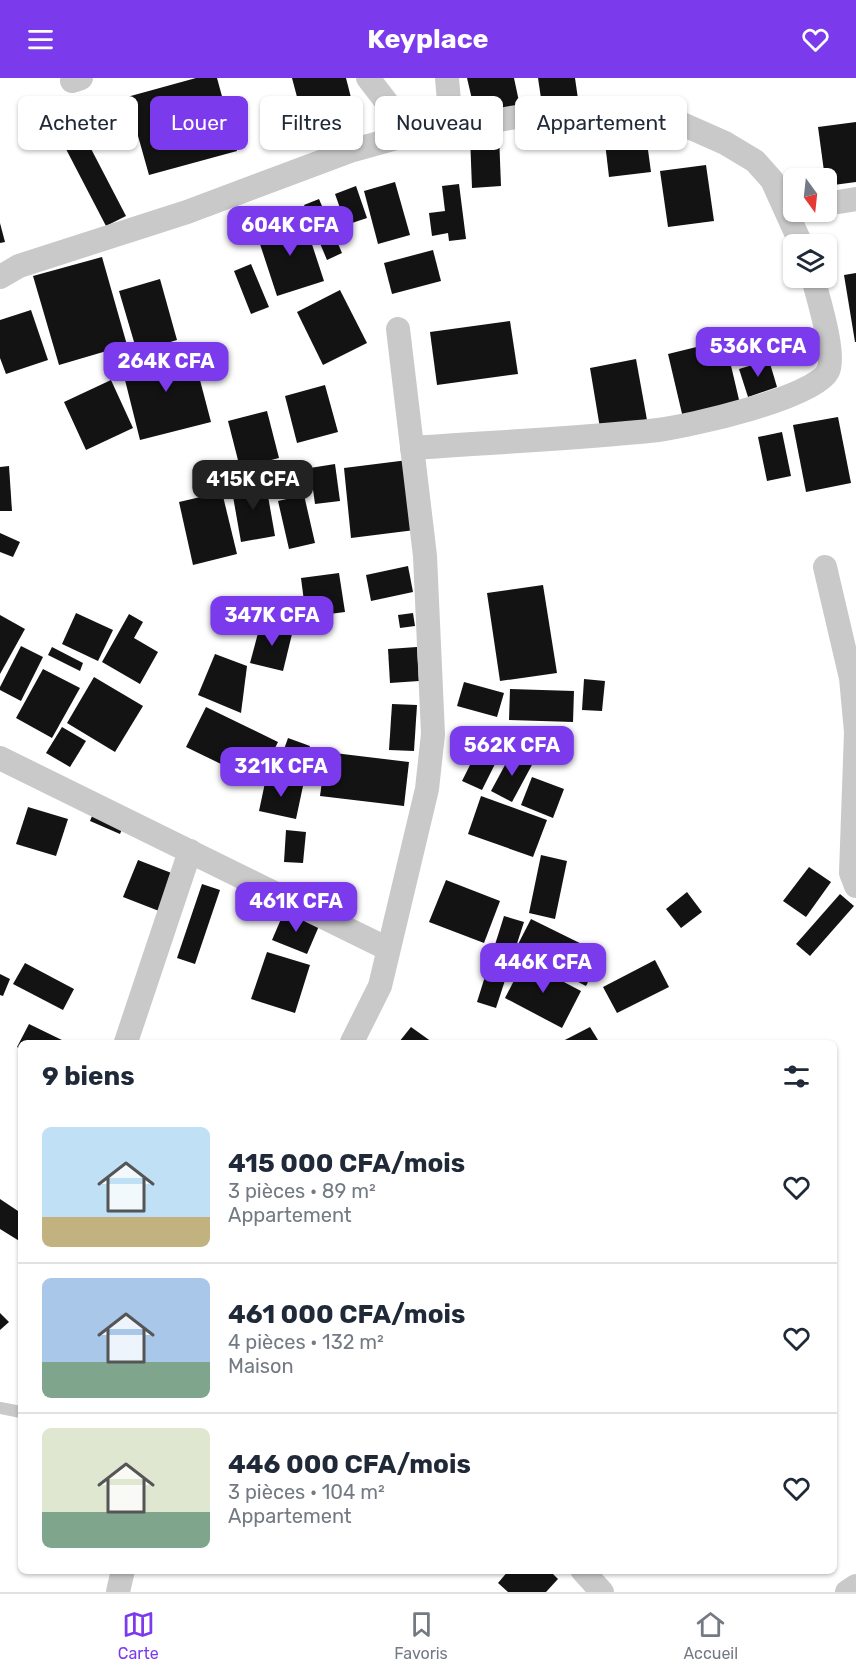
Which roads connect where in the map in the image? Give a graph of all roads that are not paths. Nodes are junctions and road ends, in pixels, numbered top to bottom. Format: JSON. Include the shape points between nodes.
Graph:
{"nodes":[{"id":1,"x":368,"y":78,"type":"edge"},
{"id":2,"x":447,"y":78,"type":"edge"},
{"id":3,"x":382,"y":96,"type":"edge"},
{"id":4,"x":448,"y":96,"type":"edge"},
{"id":5,"x":503,"y":119,"type":"edge"},
{"id":6,"x":375,"y":144,"type":"edge"},
{"id":7,"x":783,"y":197,"type":"edge"},
{"id":8,"x":856,"y":199,"type":"edge"},
{"id":9,"x":837,"y":202,"type":"edge"},
{"id":10,"x":0,"y":277,"type":"edge"},
{"id":11,"x":815,"y":288,"type":"edge"},
{"id":12,"x":398,"y":329,"type":"dead end"},
{"id":13,"x":412,"y":448,"type":"junction"},
{"id":14,"x":825,"y":567,"type":"dead end"},
{"id":15,"x":853,"y":678,"type":"edge"},
{"id":16,"x":0,"y":758,"type":"edge"},
{"id":17,"x":190,"y":852,"type":"junction"},
{"id":18,"x":856,"y":886,"type":"edge"},
{"id":19,"x":388,"y":949,"type":"junction"},
{"id":20,"x":127,"y":1040,"type":"edge"},
{"id":21,"x":353,"y":1040,"type":"edge"},
{"id":22,"x":0,"y":1408,"type":"edge"},
{"id":23,"x":18,"y":1411,"type":"edge"},
{"id":24,"x":122,"y":1574,"type":"edge"},
{"id":25,"x":586,"y":1574,"type":"edge"},
{"id":26,"x":856,"y":1587,"type":"edge"},
{"id":27,"x":118,"y":1592,"type":"edge"},
{"id":28,"x":603,"y":1592,"type":"edge"},
{"id":29,"x":847,"y":1592,"type":"edge"}],
"edges":[{"from":1,"to":3,"type":"street"},
{"from":2,"to":4,"type":"street"},
{"from":5,"to":7,"type":"street","via":[[655,112],[755,161]]},
{"from":6,"to":10,"type":"street","via":[[187,212],[63,250]]},
{"from":8,"to":9,"type":"street"},
{"from":11,"to":13,"type":"street","via":[[831,356],[828,371],[819,382],[795,394],[733,414],[660,430]]},
{"from":12,"to":13,"type":"street"},
{"from":13,"to":19,"type":"street","via":[[425,556],[433,734],[427,789]]},
{"from":14,"to":15,"type":"street"},
{"from":15,"to":18,"type":"street","via":[[856,732],[851,873]]},
{"from":16,"to":17,"type":"street"},
{"from":17,"to":19,"type":"street"},
{"from":17,"to":20,"type":"street"},
{"from":19,"to":21,"type":"street","via":[[380,986]]},
{"from":22,"to":23,"type":"lane"},
{"from":24,"to":27,"type":"street"},
{"from":25,"to":28,"type":"street"},
{"from":26,"to":29,"type":"street"}]}
